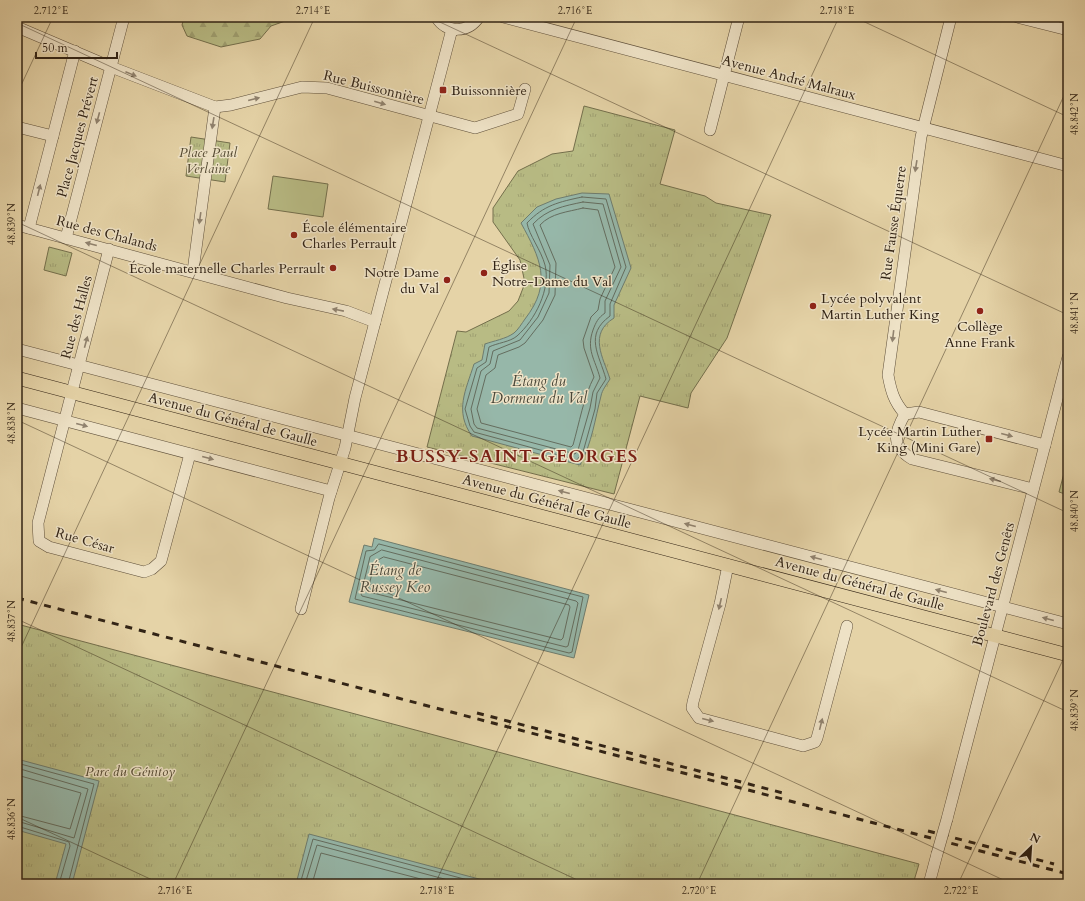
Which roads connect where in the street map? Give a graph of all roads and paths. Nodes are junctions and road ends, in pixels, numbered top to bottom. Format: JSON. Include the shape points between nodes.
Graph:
{"nodes":[{"id":1,"x":124,"y":17,"type":"edge"},
{"id":2,"x":436,"y":17,"type":"edge"},
{"id":3,"x":479,"y":17,"type":"edge"},
{"id":4,"x":503,"y":17,"type":"edge"},
{"id":5,"x":739,"y":17,"type":"edge"},
{"id":6,"x":951,"y":17,"type":"edge"},
{"id":7,"x":1018,"y":17,"type":"edge"},
{"id":8,"x":17,"y":27,"type":"edge"},
{"id":9,"x":452,"y":29,"type":"junction"},
{"id":10,"x":1068,"y":30,"type":"edge"},
{"id":11,"x":75,"y":51,"type":"junction"},
{"id":12,"x":111,"y":67,"type":"junction"},
{"id":13,"x":724,"y":76,"type":"junction"},
{"id":14,"x":525,"y":89,"type":"dead end"},
{"id":15,"x":215,"y":107,"type":"junction"},
{"id":16,"x":429,"y":116,"type":"junction"},
{"id":17,"x":17,"y":127,"type":"edge"},
{"id":18,"x":923,"y":127,"type":"junction"},
{"id":19,"x":710,"y":130,"type":"dead end"},
{"id":20,"x":53,"y":136,"type":"junction"},
{"id":21,"x":1068,"y":166,"type":"edge"},
{"id":22,"x":17,"y":224,"type":"edge"},
{"id":23,"x":29,"y":228,"type":"junction"},
{"id":24,"x":66,"y":238,"type":"junction"},
{"id":25,"x":109,"y":249,"type":"junction"},
{"id":26,"x":193,"y":271,"type":"junction"},
{"id":27,"x":375,"y":322,"type":"junction"},
{"id":28,"x":17,"y":349,"type":"edge"},
{"id":29,"x":1068,"y":357,"type":"edge"},
{"id":30,"x":79,"y":365,"type":"junction"},
{"id":31,"x":17,"y":378,"type":"edge"},
{"id":32,"x":73,"y":393,"type":"junction"},
{"id":33,"x":17,"y":408,"type":"edge"},
{"id":34,"x":905,"y":414,"type":"junction"},
{"id":35,"x":65,"y":421,"type":"junction"},
{"id":36,"x":347,"y":436,"type":"junction"},
{"id":37,"x":1045,"y":445,"type":"junction"},
{"id":38,"x":190,"y":454,"type":"junction"},
{"id":39,"x":340,"y":463,"type":"junction"},
{"id":40,"x":1033,"y":489,"type":"junction"},
{"id":41,"x":331,"y":491,"type":"junction"},
{"id":42,"x":728,"y":565,"type":"junction"},
{"id":43,"x":1003,"y":607,"type":"junction"},
{"id":44,"x":301,"y":610,"type":"dead end"},
{"id":45,"x":1068,"y":624,"type":"edge"},
{"id":46,"x":847,"y":626,"type":"dead end"},
{"id":47,"x":995,"y":636,"type":"junction"},
{"id":48,"x":1068,"y":655,"type":"edge"},
{"id":49,"x":929,"y":884,"type":"edge"}],
"edges":[{"from":1,"to":12,"type":"street","name":"Place Jacques Prévert"},
{"from":2,"to":9,"type":"street"},
{"from":3,"to":9,"type":"street","via":[[471,26]]},
{"from":4,"to":13,"type":"street","name":"Avenue André Malraux"},
{"from":5,"to":13,"type":"street"},
{"from":6,"to":18,"type":"street","name":"Rue Fausse Équerre"},
{"from":7,"to":10,"type":"street"},
{"from":8,"to":11,"type":"street","name":"Rue Buissonnière"},
{"from":9,"to":16,"type":"street"},
{"from":11,"to":12,"type":"street","name":"Rue Buissonnière"},
{"from":11,"to":20,"type":"street","name":"Place Jacques Prévert"},
{"from":12,"to":15,"type":"street","name":"Rue Buissonnière","one_way":true},
{"from":12,"to":24,"type":"street","name":"Place Jacques Prévert","one_way":true},
{"from":13,"to":18,"type":"street","name":"Avenue André Malraux"},
{"from":13,"to":19,"type":"street"},
{"from":14,"to":16,"type":"street","name":"Rue Buissonnière","via":[[518,114],[474,128]]},
{"from":15,"to":16,"type":"street","name":"Rue Buissonnière","one_way":true,"via":[[302,87],[327,88]]},
{"from":15,"to":26,"type":"street","one_way":true},
{"from":16,"to":27,"type":"street"},
{"from":17,"to":20,"type":"street"},
{"from":18,"to":21,"type":"street","name":"Avenue André Malraux"},
{"from":18,"to":34,"type":"street","name":"Rue Fausse Équerre","one_way":true,"via":[[888,375],[892,395]]},
{"from":23,"to":20,"type":"street","name":"Place Jacques Prévert","one_way":true},
{"from":22,"to":23,"type":"street","name":"Rue des Chalands"},
{"from":23,"to":24,"type":"street","name":"Rue des Chalands"},
{"from":25,"to":24,"type":"street","name":"Rue des Chalands","one_way":true},
{"from":25,"to":26,"type":"street","name":"Rue des Chalands"},
{"from":30,"to":25,"type":"street","name":"Rue des Halles","one_way":true},
{"from":27,"to":26,"type":"street","name":"Rue des Chalands","one_way":true,"via":[[346,311],[308,304]]},
{"from":27,"to":36,"type":"street"},
{"from":28,"to":30,"type":"street","name":"Avenue du Général de Gaulle"},
{"from":29,"to":37,"type":"street","name":"Boulevard des Genêts"},
{"from":30,"to":32,"type":"street","name":"Rue des Halles"},
{"from":30,"to":36,"type":"street","name":"Avenue du Général de Gaulle"},
{"from":31,"to":32,"type":"main road","name":"Avenue du Général de Gaulle"},
{"from":32,"to":35,"type":"street","name":"Rue César"},
{"from":32,"to":39,"type":"main road","name":"Avenue du Général de Gaulle"},
{"from":33,"to":35,"type":"street"},
{"from":34,"to":37,"type":"street","one_way":true,"via":[[920,412]]},
{"from":40,"to":34,"type":"street","one_way":true,"via":[[912,459],[901,452],[896,442],[897,432]]},
{"from":35,"to":38,"type":"street","one_way":true},
{"from":35,"to":38,"type":"street","name":"Rue César","via":[[38,522],[39,540],[49,547],[144,572],[152,569],[161,561]]},
{"from":36,"to":39,"type":"street"},
{"from":43,"to":36,"type":"street","name":"Avenue du Général de Gaulle","one_way":true},
{"from":37,"to":40,"type":"street","name":"Boulevard des Genêts"},
{"from":38,"to":41,"type":"street","one_way":true},
{"from":39,"to":41,"type":"street"},
{"from":39,"to":42,"type":"main road","name":"Avenue du Général de Gaulle"},
{"from":40,"to":43,"type":"street","name":"Boulevard des Genêts"},
{"from":41,"to":44,"type":"street"},
{"from":42,"to":46,"type":"street","one_way":true,"via":[[693,702],[692,708],[699,718],[803,746],[815,742]]},
{"from":42,"to":47,"type":"main road","name":"Avenue du Général de Gaulle"},
{"from":45,"to":43,"type":"street","name":"Avenue du Général de Gaulle","one_way":true},
{"from":43,"to":47,"type":"street","name":"Boulevard des Genêts"},
{"from":47,"to":48,"type":"main road","name":"Avenue du Général de Gaulle"},
{"from":47,"to":49,"type":"street","name":"Boulevard des Genêts","bridge":true}]}
